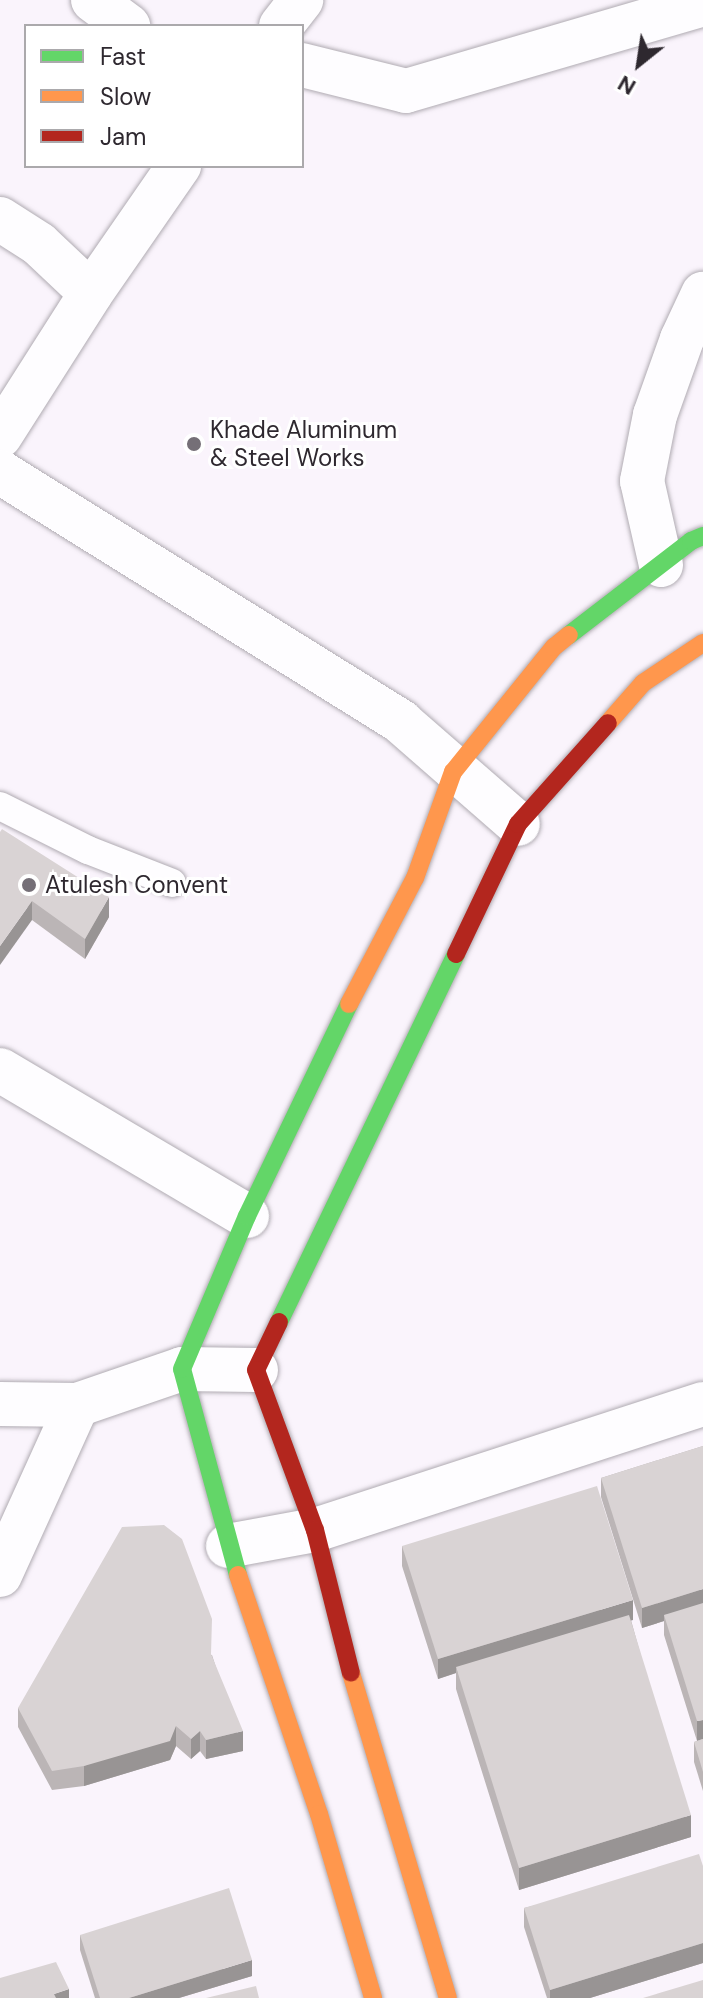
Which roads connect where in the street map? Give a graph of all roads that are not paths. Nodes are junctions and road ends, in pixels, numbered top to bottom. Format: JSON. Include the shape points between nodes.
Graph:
{"nodes":[{"id":1,"x":93,"y":0,"type":"edge"},
{"id":2,"x":301,"y":0,"type":"edge"},
{"id":3,"x":703,"y":4,"type":"edge"},
{"id":4,"x":125,"y":24,"type":"edge"},
{"id":5,"x":283,"y":24,"type":"edge"},
{"id":6,"x":304,"y":66,"type":"edge"},
{"id":7,"x":178,"y":168,"type":"edge"},
{"id":8,"x":0,"y":219,"type":"edge"},
{"id":9,"x":91,"y":293,"type":"junction"},
{"id":10,"x":703,"y":294,"type":"edge"},
{"id":11,"x":0,"y":436,"type":"edge"},
{"id":12,"x":0,"y":472,"type":"edge"},
{"id":13,"x":703,"y":536,"type":"edge"},
{"id":14,"x":661,"y":565,"type":"junction"},
{"id":15,"x":703,"y":643,"type":"edge"},
{"id":16,"x":453,"y":772,"type":"junction"},
{"id":17,"x":0,"y":806,"type":"edge"},
{"id":18,"x":518,"y":824,"type":"junction"},
{"id":19,"x":172,"y":883,"type":"dead end"},
{"id":20,"x":0,"y":1070,"type":"edge"},
{"id":21,"x":247,"y":1216,"type":"junction"},
{"id":22,"x":182,"y":1369,"type":"junction"},
{"id":23,"x":256,"y":1370,"type":"junction"},
{"id":24,"x":0,"y":1404,"type":"edge"},
{"id":25,"x":703,"y":1404,"type":"edge"},
{"id":26,"x":77,"y":1405,"type":"junction"},
{"id":27,"x":315,"y":1530,"type":"junction"},
{"id":28,"x":228,"y":1546,"type":"junction"},
{"id":29,"x":0,"y":1575,"type":"edge"},
{"id":30,"x":373,"y":1998,"type":"edge"},
{"id":31,"x":448,"y":1998,"type":"edge"}],
"edges":[{"from":1,"to":4,"type":"street"},
{"from":2,"to":5,"type":"street"},
{"from":3,"to":6,"type":"street","via":[[406,91]]},
{"from":7,"to":9,"type":"street"},
{"from":8,"to":9,"type":"street","via":[[39,244]]},
{"from":9,"to":11,"type":"street"},
{"from":10,"to":14,"type":"street","via":[[655,415],[642,481]]},
{"from":12,"to":16,"type":"street","via":[[401,722]]},
{"from":13,"to":14,"type":"main road"},
{"from":14,"to":16,"type":"main road","via":[[554,647]]},
{"from":15,"to":18,"type":"main road","via":[[643,683]]},
{"from":16,"to":18,"type":"street"},
{"from":16,"to":21,"type":"main road","via":[[415,878]]},
{"from":17,"to":19,"type":"lane","via":[[88,850]]},
{"from":18,"to":23,"type":"main road"},
{"from":20,"to":21,"type":"street"},
{"from":21,"to":22,"type":"main road"},
{"from":22,"to":23,"type":"street"},
{"from":22,"to":26,"type":"street"},
{"from":22,"to":28,"type":"main road"},
{"from":23,"to":27,"type":"main road"},
{"from":24,"to":26,"type":"street"},
{"from":25,"to":27,"type":"street"},
{"from":26,"to":29,"type":"street"},
{"from":27,"to":28,"type":"street"},
{"from":27,"to":31,"type":"main road","via":[[333,1611]]},
{"from":28,"to":30,"type":"main road","via":[[319,1814]]}]}
